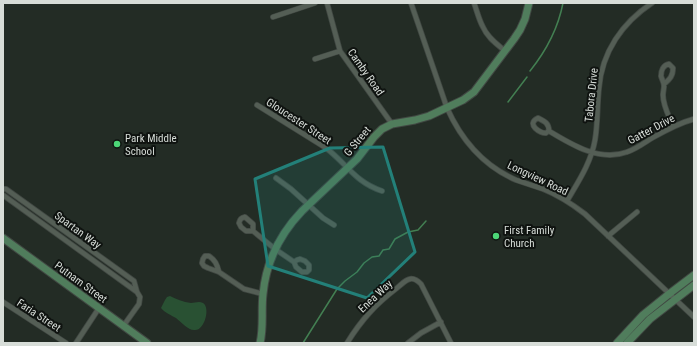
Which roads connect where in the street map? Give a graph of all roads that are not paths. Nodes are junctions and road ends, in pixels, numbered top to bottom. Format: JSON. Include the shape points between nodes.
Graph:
{"nodes":[{"id":1,"x":314,"y":3,"type":"edge"},
{"id":2,"x":327,"y":3,"type":"edge"},
{"id":3,"x":411,"y":3,"type":"edge"},
{"id":4,"x":474,"y":3,"type":"edge"},
{"id":5,"x":529,"y":3,"type":"edge"},
{"id":6,"x":652,"y":3,"type":"edge"},
{"id":7,"x":273,"y":17,"type":"dead end"},
{"id":8,"x":340,"y":51,"type":"junction"},
{"id":9,"x":505,"y":51,"type":"junction"},
{"id":10,"x":315,"y":59,"type":"dead end"},
{"id":11,"x":664,"y":84,"type":"dead end"},
{"id":12,"x":257,"y":105,"type":"dead end"},
{"id":13,"x":447,"y":108,"type":"junction"},
{"id":14,"x":694,"y":119,"type":"edge"},
{"id":15,"x":392,"y":124,"type":"junction"},
{"id":16,"x":673,"y":126,"type":"junction"},
{"id":17,"x":549,"y":131,"type":"dead end"},
{"id":18,"x":592,"y":152,"type":"junction"},
{"id":19,"x":347,"y":169,"type":"junction"},
{"id":20,"x":276,"y":178,"type":"dead end"},
{"id":21,"x":3,"y":189,"type":"edge"},
{"id":22,"x":382,"y":191,"type":"dead end"},
{"id":23,"x":3,"y":194,"type":"edge"},
{"id":24,"x":566,"y":201,"type":"junction"},
{"id":25,"x":309,"y":204,"type":"junction"},
{"id":26,"x":637,"y":212,"type":"dead end"},
{"id":27,"x":334,"y":225,"type":"dead end"},
{"id":28,"x":253,"y":231,"type":"dead end"},
{"id":29,"x":608,"y":236,"type":"junction"},
{"id":30,"x":3,"y":238,"type":"edge"},
{"id":31,"x":275,"y":250,"type":"junction"},
{"id":32,"x":294,"y":262,"type":"dead end"},
{"id":33,"x":219,"y":272,"type":"dead end"},
{"id":34,"x":694,"y":275,"type":"edge"},
{"id":35,"x":694,"y":284,"type":"edge"},
{"id":36,"x":137,"y":292,"type":"junction"},
{"id":37,"x":263,"y":294,"type":"junction"},
{"id":38,"x":669,"y":294,"type":"junction"},
{"id":39,"x":675,"y":299,"type":"junction"},
{"id":40,"x":3,"y":302,"type":"edge"},
{"id":41,"x":99,"y":308,"type":"junction"},
{"id":42,"x":694,"y":317,"type":"edge"},
{"id":43,"x":441,"y":322,"type":"junction"},
{"id":44,"x":124,"y":325,"type":"junction"},
{"id":45,"x":66,"y":343,"type":"edge"},
{"id":46,"x":76,"y":343,"type":"edge"},
{"id":47,"x":147,"y":343,"type":"edge"},
{"id":48,"x":260,"y":343,"type":"edge"},
{"id":49,"x":347,"y":343,"type":"edge"},
{"id":50,"x":408,"y":343,"type":"edge"},
{"id":51,"x":451,"y":343,"type":"edge"},
{"id":52,"x":617,"y":343,"type":"edge"},
{"id":53,"x":627,"y":343,"type":"edge"}],
"edges":[{"from":1,"to":7,"type":"street"},
{"from":2,"to":8,"type":"street","name":"Camby Road"},
{"from":3,"to":13,"type":"street","name":"Longview Road"},
{"from":4,"to":9,"type":"street","via":[[483,28]]},
{"from":5,"to":9,"type":"street","name":"G Street","via":[[520,30]]},
{"from":6,"to":18,"type":"street","name":"Tabora Drive","via":[[624,27],[607,55],[601,71],[596,135]]},
{"from":8,"to":10,"type":"street"},
{"from":8,"to":15,"type":"street","name":"Camby Road"},
{"from":9,"to":13,"type":"street","name":"G Street","via":[[474,92]]},
{"from":11,"to":16,"type":"street","via":[[664,102]]},
{"from":12,"to":19,"type":"street","name":"Gloucester Street","via":[[326,148]]},
{"from":13,"to":15,"type":"street","name":"G Street","via":[[415,120]]},
{"from":13,"to":24,"type":"street","name":"Longview Road","via":[[462,135],[486,161],[512,178],[543,189]]},
{"from":14,"to":16,"type":"street","name":"Gatter Drive"},
{"from":15,"to":19,"type":"street","name":"G Street","via":[[377,134]]},
{"from":16,"to":18,"type":"street","name":"Gatter Drive","via":[[626,152],[607,155]]},
{"from":17,"to":18,"type":"street","name":"Gatter Drive"},
{"from":18,"to":24,"type":"street","name":"Tabora Drive"},
{"from":19,"to":22,"type":"street","name":"Gloucester Street","via":[[367,185]]},
{"from":19,"to":25,"type":"street","name":"G Street"},
{"from":20,"to":25,"type":"street"},
{"from":21,"to":36,"type":"street","name":"Spartan Way","via":[[134,281]]},
{"from":23,"to":36,"type":"street","name":"Spartan Way"},
{"from":24,"to":29,"type":"street","name":"Longview Road","via":[[585,214]]},
{"from":25,"to":27,"type":"street"},
{"from":25,"to":31,"type":"street","name":"G Street","via":[[290,225]]},
{"from":26,"to":29,"type":"street"},
{"from":28,"to":31,"type":"street"},
{"from":29,"to":38,"type":"street","name":"Longview Road"},
{"from":30,"to":41,"type":"street","name":"Putnam Street"},
{"from":31,"to":32,"type":"street"},
{"from":31,"to":37,"type":"street","name":"G Street"},
{"from":33,"to":37,"type":"street","via":[[244,289]]},
{"from":34,"to":38,"type":"street"},
{"from":35,"to":39,"type":"street"},
{"from":36,"to":44,"type":"street","via":[[140,297],[139,304]]},
{"from":37,"to":48,"type":"street","name":"G Street"},
{"from":38,"to":39,"type":"street","name":"Longview Road"},
{"from":38,"to":52,"type":"street","via":[[643,315]]},
{"from":39,"to":42,"type":"street","name":"Longview Road"},
{"from":39,"to":53,"type":"street","via":[[650,319]]},
{"from":40,"to":45,"type":"street","name":"Faria Street"},
{"from":41,"to":44,"type":"street","name":"Putnam Street"},
{"from":41,"to":46,"type":"street"},
{"from":43,"to":49,"type":"street","name":"Enea Way","via":[[419,282],[414,279],[408,280],[371,310]]},
{"from":43,"to":50,"type":"street"},
{"from":43,"to":51,"type":"street"},
{"from":44,"to":47,"type":"street","name":"Putnam Street"}]}
